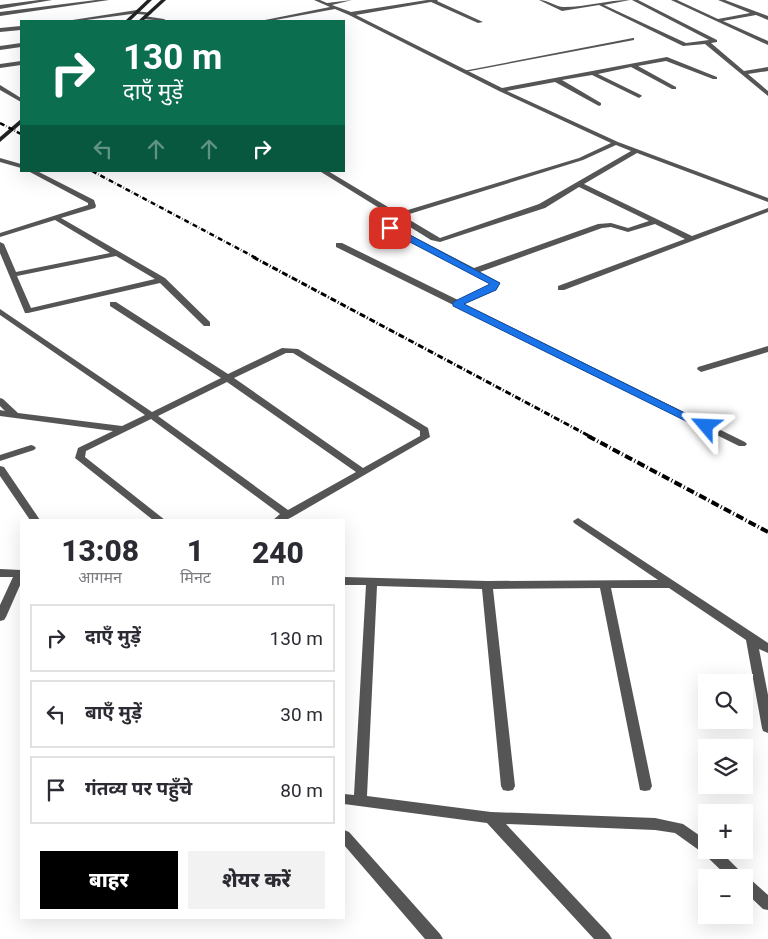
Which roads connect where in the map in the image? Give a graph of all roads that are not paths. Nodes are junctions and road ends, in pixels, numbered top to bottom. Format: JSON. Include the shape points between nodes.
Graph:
{"nodes":[{"id":1,"x":50,"y":0,"type":"edge"},
{"id":2,"x":107,"y":0,"type":"edge"},
{"id":3,"x":150,"y":0,"type":"edge"},
{"id":4,"x":164,"y":0,"type":"edge"},
{"id":5,"x":316,"y":0,"type":"edge"},
{"id":6,"x":350,"y":0,"type":"edge"},
{"id":7,"x":433,"y":0,"type":"edge"},
{"id":8,"x":541,"y":0,"type":"edge"},
{"id":9,"x":628,"y":0,"type":"edge"},
{"id":10,"x":634,"y":0,"type":"edge"},
{"id":11,"x":673,"y":0,"type":"edge"},
{"id":12,"x":720,"y":0,"type":"edge"},
{"id":13,"x":37,"y":1,"type":"edge"},
{"id":14,"x":326,"y":4,"type":"junction"},
{"id":15,"x":601,"y":5,"type":"junction"},
{"id":16,"x":0,"y":7,"type":"edge"},
{"id":17,"x":335,"y":8,"type":"junction"},
{"id":18,"x":137,"y":12,"type":"junction"},
{"id":19,"x":150,"y":13,"type":"junction"},
{"id":20,"x":0,"y":14,"type":"edge"},
{"id":21,"x":351,"y":14,"type":"junction"},
{"id":22,"x":755,"y":14,"type":"junction"},
{"id":23,"x":768,"y":18,"type":"edge"},
{"id":24,"x":77,"y":20,"type":"edge"},
{"id":25,"x":128,"y":20,"type":"edge"},
{"id":26,"x":142,"y":20,"type":"edge"},
{"id":27,"x":269,"y":20,"type":"edge"},
{"id":28,"x":718,"y":20,"type":"junction"},
{"id":29,"x":480,"y":22,"type":"dead end"},
{"id":30,"x":20,"y":28,"type":"edge"},
{"id":31,"x":0,"y":30,"type":"edge"},
{"id":32,"x":633,"y":39,"type":"dead end"},
{"id":33,"x":707,"y":43,"type":"junction"},
{"id":34,"x":768,"y":43,"type":"edge"},
{"id":35,"x":20,"y":44,"type":"edge"},
{"id":36,"x":0,"y":48,"type":"edge"},
{"id":37,"x":20,"y":63,"type":"edge"},
{"id":38,"x":631,"y":65,"type":"junction"},
{"id":39,"x":0,"y":66,"type":"edge"},
{"id":40,"x":768,"y":69,"type":"edge"},
{"id":41,"x":465,"y":71,"type":"junction"},
{"id":42,"x":591,"y":72,"type":"junction"},
{"id":43,"x":744,"y":73,"type":"junction"},
{"id":44,"x":714,"y":78,"type":"dead end"},
{"id":45,"x":555,"y":80,"type":"junction"},
{"id":46,"x":0,"y":86,"type":"edge"},
{"id":47,"x":674,"y":88,"type":"dead end"},
{"id":48,"x":502,"y":90,"type":"junction"},
{"id":49,"x":768,"y":94,"type":"edge"},
{"id":50,"x":639,"y":96,"type":"dead end"},
{"id":51,"x":20,"y":99,"type":"edge"},
{"id":52,"x":599,"y":104,"type":"dead end"},
{"id":53,"x":20,"y":123,"type":"edge"},
{"id":54,"x":0,"y":140,"type":"edge"},
{"id":55,"x":616,"y":143,"type":"junction"},
{"id":56,"x":636,"y":151,"type":"junction"},
{"id":57,"x":0,"y":160,"type":"edge"},
{"id":58,"x":20,"y":166,"type":"edge"},
{"id":59,"x":33,"y":172,"type":"edge"},
{"id":60,"x":325,"y":172,"type":"edge"},
{"id":61,"x":580,"y":184,"type":"junction"},
{"id":62,"x":768,"y":200,"type":"edge"},
{"id":63,"x":768,"y":210,"type":"edge"},
{"id":64,"x":397,"y":216,"type":"junction"},
{"id":65,"x":56,"y":218,"type":"junction"},
{"id":66,"x":656,"y":221,"type":"junction"},
{"id":67,"x":390,"y":228,"type":"dead end"},
{"id":68,"x":0,"y":235,"type":"edge"},
{"id":69,"x":692,"y":239,"type":"junction"},
{"id":70,"x":0,"y":244,"type":"edge"},
{"id":71,"x":339,"y":245,"type":"dead end"},
{"id":72,"x":117,"y":254,"type":"junction"},
{"id":73,"x":474,"y":270,"type":"junction"},
{"id":74,"x":12,"y":275,"type":"junction"},
{"id":75,"x":162,"y":280,"type":"junction"},
{"id":76,"x":561,"y":288,"type":"dead end"},
{"id":77,"x":113,"y":304,"type":"dead end"},
{"id":78,"x":456,"y":304,"type":"junction"},
{"id":79,"x":0,"y":310,"type":"edge"},
{"id":80,"x":207,"y":324,"type":"dead end"},
{"id":81,"x":768,"y":350,"type":"edge"},
{"id":82,"x":701,"y":369,"type":"dead end"},
{"id":83,"x":228,"y":378,"type":"junction"},
{"id":84,"x":0,"y":401,"type":"edge"},
{"id":85,"x":0,"y":413,"type":"edge"},
{"id":86,"x":15,"y":415,"type":"junction"},
{"id":87,"x":151,"y":415,"type":"junction"},
{"id":88,"x":122,"y":429,"type":"junction"},
{"id":89,"x":742,"y":444,"type":"dead end"},
{"id":90,"x":31,"y":448,"type":"dead end"},
{"id":91,"x":0,"y":458,"type":"edge"},
{"id":92,"x":0,"y":470,"type":"edge"},
{"id":93,"x":363,"y":472,"type":"junction"},
{"id":94,"x":288,"y":515,"type":"junction"},
{"id":95,"x":34,"y":519,"type":"edge"},
{"id":96,"x":159,"y":519,"type":"edge"},
{"id":97,"x":280,"y":519,"type":"edge"},
{"id":98,"x":578,"y":521,"type":"dead end"},
{"id":99,"x":0,"y":574,"type":"edge"},
{"id":100,"x":20,"y":574,"type":"edge"},
{"id":101,"x":20,"y":576,"type":"edge"},
{"id":102,"x":345,"y":581,"type":"edge"},
{"id":103,"x":372,"y":582,"type":"junction"},
{"id":104,"x":605,"y":584,"type":"junction"},
{"id":105,"x":672,"y":584,"type":"junction"},
{"id":106,"x":487,"y":585,"type":"junction"},
{"id":107,"x":0,"y":617,"type":"edge"},
{"id":108,"x":750,"y":637,"type":"junction"},
{"id":109,"x":768,"y":649,"type":"edge"},
{"id":110,"x":768,"y":728,"type":"edge"},
{"id":111,"x":508,"y":786,"type":"dead end"},
{"id":112,"x":645,"y":786,"type":"dead end"},
{"id":113,"x":361,"y":795,"type":"junction"},
{"id":114,"x":345,"y":799,"type":"edge"},
{"id":115,"x":491,"y":818,"type":"junction"},
{"id":116,"x":345,"y":837,"type":"edge"},
{"id":117,"x":698,"y":842,"type":"edge"},
{"id":118,"x":718,"y":859,"type":"edge"},
{"id":119,"x":729,"y":869,"type":"edge"},
{"id":120,"x":753,"y":890,"type":"edge"},
{"id":121,"x":768,"y":904,"type":"edge"},
{"id":122,"x":435,"y":939,"type":"edge"},
{"id":123,"x":604,"y":939,"type":"edge"}],
"edges":[{"from":1,"to":13,"type":"street"},
{"from":2,"to":20,"type":"street"},
{"from":3,"to":18,"type":"main road"},
{"from":4,"to":19,"type":"main road"},
{"from":5,"to":14,"type":"street"},
{"from":6,"to":14,"type":"street"},
{"from":7,"to":21,"type":"street"},
{"from":7,"to":29,"type":"street"},
{"from":8,"to":15,"type":"street","via":[[562,10]]},
{"from":9,"to":15,"type":"street"},
{"from":10,"to":33,"type":"street","via":[[716,40]]},
{"from":11,"to":28,"type":"street"},
{"from":12,"to":22,"type":"street"},
{"from":13,"to":16,"type":"street"},
{"from":14,"to":17,"type":"street"},
{"from":15,"to":33,"type":"street","via":[[685,45]]},
{"from":17,"to":21,"type":"street"},
{"from":17,"to":27,"type":"street"},
{"from":18,"to":19,"type":"street"},
{"from":18,"to":24,"type":"street"},
{"from":18,"to":25,"type":"main road"},
{"from":19,"to":26,"type":"main road"},
{"from":21,"to":41,"type":"street"},
{"from":22,"to":23,"type":"street"},
{"from":22,"to":28,"type":"street"},
{"from":28,"to":34,"type":"street"},
{"from":30,"to":31,"type":"street"},
{"from":32,"to":41,"type":"lane"},
{"from":33,"to":43,"type":"street"},
{"from":35,"to":36,"type":"street"},
{"from":37,"to":39,"type":"street"},
{"from":38,"to":42,"type":"street"},
{"from":38,"to":44,"type":"street","via":[[671,59]]},
{"from":38,"to":47,"type":"street"},
{"from":40,"to":43,"type":"street"},
{"from":41,"to":48,"type":"street"},
{"from":42,"to":45,"type":"street"},
{"from":42,"to":50,"type":"street"},
{"from":43,"to":49,"type":"street"},
{"from":45,"to":48,"type":"street"},
{"from":45,"to":52,"type":"street"},
{"from":46,"to":51,"type":"street"},
{"from":48,"to":55,"type":"street"},
{"from":53,"to":54,"type":"main road"},
{"from":55,"to":56,"type":"street"},
{"from":55,"to":64,"type":"street","via":[[581,158]]},
{"from":56,"to":61,"type":"street"},
{"from":56,"to":62,"type":"street"},
{"from":57,"to":58,"type":"street"},
{"from":59,"to":65,"type":"street","via":[[93,204],[90,208]]},
{"from":60,"to":64,"type":"street"},
{"from":61,"to":64,"type":"street","via":[[528,212],[444,239],[434,238]]},
{"from":61,"to":66,"type":"street"},
{"from":63,"to":69,"type":"street"},
{"from":65,"to":68,"type":"street"},
{"from":65,"to":72,"type":"street"},
{"from":66,"to":69,"type":"street"},
{"from":66,"to":73,"type":"street","via":[[628,230],[601,226]]},
{"from":67,"to":73,"type":"street"},
{"from":69,"to":76,"type":"street"},
{"from":70,"to":74,"type":"street"},
{"from":71,"to":78,"type":"street"},
{"from":72,"to":74,"type":"street"},
{"from":72,"to":75,"type":"street"},
{"from":73,"to":78,"type":"street","via":[[496,285]]},
{"from":74,"to":75,"type":"street","via":[[25,309],[33,311]]},
{"from":75,"to":80,"type":"street"},
{"from":77,"to":83,"type":"street"},
{"from":78,"to":89,"type":"street"},
{"from":79,"to":87,"type":"street"},
{"from":81,"to":82,"type":"street"},
{"from":83,"to":87,"type":"street"},
{"from":83,"to":93,"type":"street"},
{"from":83,"to":93,"type":"street","via":[[280,352],[295,352],[425,430],[425,437]]},
{"from":84,"to":86,"type":"street"},
{"from":85,"to":86,"type":"street"},
{"from":86,"to":88,"type":"street"},
{"from":87,"to":88,"type":"street"},
{"from":87,"to":94,"type":"street"},
{"from":88,"to":96,"type":"street","via":[[84,447],[80,458]]},
{"from":90,"to":91,"type":"street"},
{"from":92,"to":95,"type":"street"},
{"from":93,"to":94,"type":"street"},
{"from":94,"to":97,"type":"street"},
{"from":98,"to":105,"type":"street"},
{"from":99,"to":100,"type":"street"},
{"from":101,"to":107,"type":"street"},
{"from":102,"to":103,"type":"street"},
{"from":103,"to":106,"type":"street"},
{"from":103,"to":113,"type":"street"},
{"from":104,"to":105,"type":"street"},
{"from":104,"to":106,"type":"street"},
{"from":104,"to":112,"type":"street"},
{"from":105,"to":108,"type":"street"},
{"from":106,"to":111,"type":"street"},
{"from":108,"to":109,"type":"street"},
{"from":108,"to":110,"type":"street"},
{"from":113,"to":114,"type":"street"},
{"from":113,"to":115,"type":"street"},
{"from":115,"to":117,"type":"street","via":[[655,824],[678,828]]},
{"from":115,"to":123,"type":"street"},
{"from":116,"to":122,"type":"street"},
{"from":118,"to":119,"type":"street"},
{"from":120,"to":121,"type":"street"}]}
